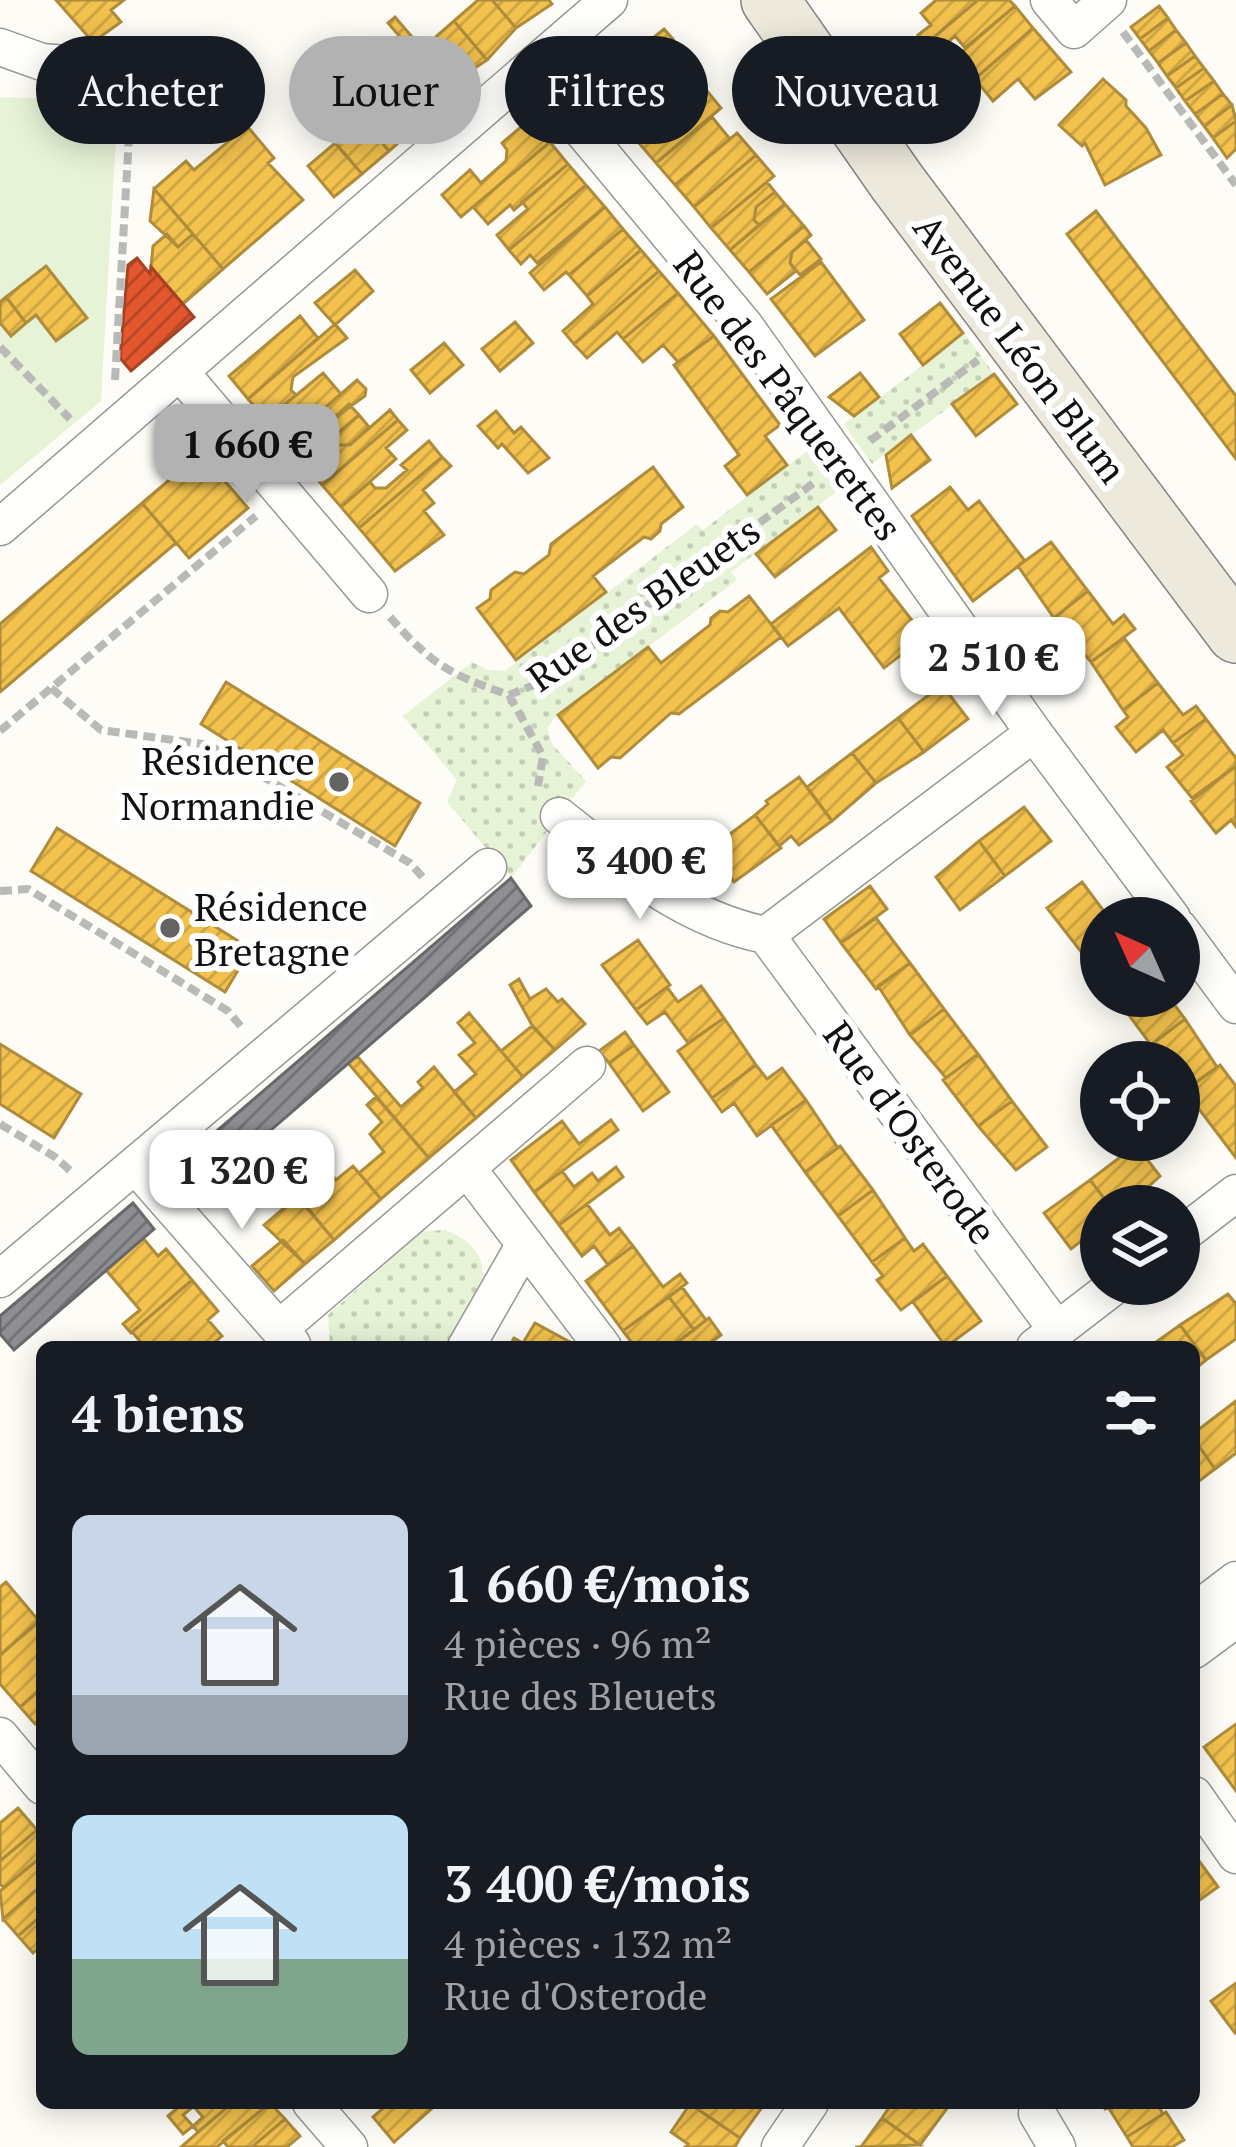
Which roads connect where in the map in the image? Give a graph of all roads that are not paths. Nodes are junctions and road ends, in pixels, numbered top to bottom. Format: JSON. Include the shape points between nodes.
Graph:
{"nodes":[{"id":1,"x":609,"y":0,"type":"edge"},
{"id":2,"x":770,"y":0,"type":"edge"},
{"id":3,"x":1049,"y":0,"type":"edge"},
{"id":4,"x":1105,"y":2,"type":"edge"},
{"id":5,"x":567,"y":36,"type":"edge"},
{"id":6,"x":797,"y":36,"type":"edge"},
{"id":7,"x":0,"y":47,"type":"edge"},
{"id":8,"x":36,"y":60,"type":"edge"},
{"id":9,"x":505,"y":90,"type":"edge"},
{"id":10,"x":593,"y":144,"type":"edge"},
{"id":11,"x":871,"y":144,"type":"edge"},
{"id":12,"x":892,"y":144,"type":"edge"},
{"id":13,"x":180,"y":372,"type":"junction"},
{"id":14,"x":0,"y":527,"type":"edge"},
{"id":15,"x":1236,"y":584,"type":"edge"},
{"id":16,"x":369,"y":594,"type":"road end"},
{"id":17,"x":1236,"y":634,"type":"edge"},
{"id":18,"x":1034,"y":733,"type":"junction"},
{"id":19,"x":559,"y":816,"type":"road end"},
{"id":20,"x":488,"y":868,"type":"dead end"},
{"id":21,"x":1156,"y":897,"type":"edge"},
{"id":22,"x":766,"y":935,"type":"junction"},
{"id":23,"x":1200,"y":956,"type":"edge"},
{"id":24,"x":1236,"y":1005,"type":"edge"},
{"id":25,"x":586,"y":1065,"type":"dead end"},
{"id":26,"x":135,"y":1165,"type":"junction"},
{"id":27,"x":466,"y":1168,"type":"junction"},
{"id":28,"x":1236,"y":1193,"type":"edge"},
{"id":29,"x":1200,"y":1221,"type":"edge"},
{"id":30,"x":525,"y":1244,"type":"junction"},
{"id":31,"x":0,"y":1280,"type":"edge"},
{"id":32,"x":1089,"y":1305,"type":"edge"},
{"id":33,"x":286,"y":1338,"type":"edge"},
{"id":34,"x":1046,"y":1338,"type":"edge"},
{"id":35,"x":469,"y":1341,"type":"edge"},
{"id":36,"x":598,"y":1341,"type":"edge"},
{"id":37,"x":1236,"y":1580,"type":"edge"},
{"id":38,"x":1200,"y":1607,"type":"edge"},
{"id":39,"x":1236,"y":1619,"type":"edge"},
{"id":40,"x":1200,"y":1646,"type":"edge"},
{"id":41,"x":0,"y":1736,"type":"edge"},
{"id":42,"x":36,"y":1779,"type":"edge"},
{"id":43,"x":1200,"y":1804,"type":"edge"},
{"id":44,"x":1236,"y":1855,"type":"edge"},
{"id":45,"x":316,"y":2109,"type":"edge"},
{"id":46,"x":806,"y":2109,"type":"edge"},
{"id":47,"x":1037,"y":2113,"type":"dead end"},
{"id":48,"x":349,"y":2147,"type":"edge"},
{"id":49,"x":780,"y":2147,"type":"edge"},
{"id":50,"x":1057,"y":2147,"type":"edge"}],
"edges":[{"from":1,"to":5,"type":"street"},
{"from":2,"to":6,"type":"main road","name":"Avenue Léon Blum"},
{"from":3,"to":4,"type":"street","via":[[1074,30]]},
{"from":7,"to":8,"type":"street"},
{"from":9,"to":13,"type":"street"},
{"from":10,"to":18,"type":"street","name":"Rue des Pâquerettes","via":[[745,326]]},
{"from":11,"to":17,"type":"main road","name":"Avenue Léon Blum"},
{"from":12,"to":15,"type":"main road","name":"Avenue Léon Blum","via":[[967,226]]},
{"from":13,"to":14,"type":"street"},
{"from":13,"to":16,"type":"street"},
{"from":18,"to":21,"type":"street"},
{"from":18,"to":22,"type":"street"},
{"from":19,"to":22,"type":"street","via":[[672,899]]},
{"from":20,"to":26,"type":"street"},
{"from":22,"to":34,"type":"street","name":"Rue d'Osterode"},
{"from":23,"to":24,"type":"street"},
{"from":25,"to":27,"type":"street"},
{"from":26,"to":31,"type":"street"},
{"from":26,"to":33,"type":"street"},
{"from":27,"to":30,"type":"street"},
{"from":27,"to":33,"type":"street"},
{"from":28,"to":29,"type":"street"},
{"from":30,"to":35,"type":"street"},
{"from":30,"to":36,"type":"street"},
{"from":32,"to":34,"type":"street","name":"Rue d'Osterode"},
{"from":37,"to":38,"type":"street"},
{"from":39,"to":40,"type":"street"},
{"from":41,"to":42,"type":"street"},
{"from":43,"to":44,"type":"street"},
{"from":45,"to":48,"type":"street"},
{"from":46,"to":49,"type":"street"},
{"from":47,"to":50,"type":"street"}]}
